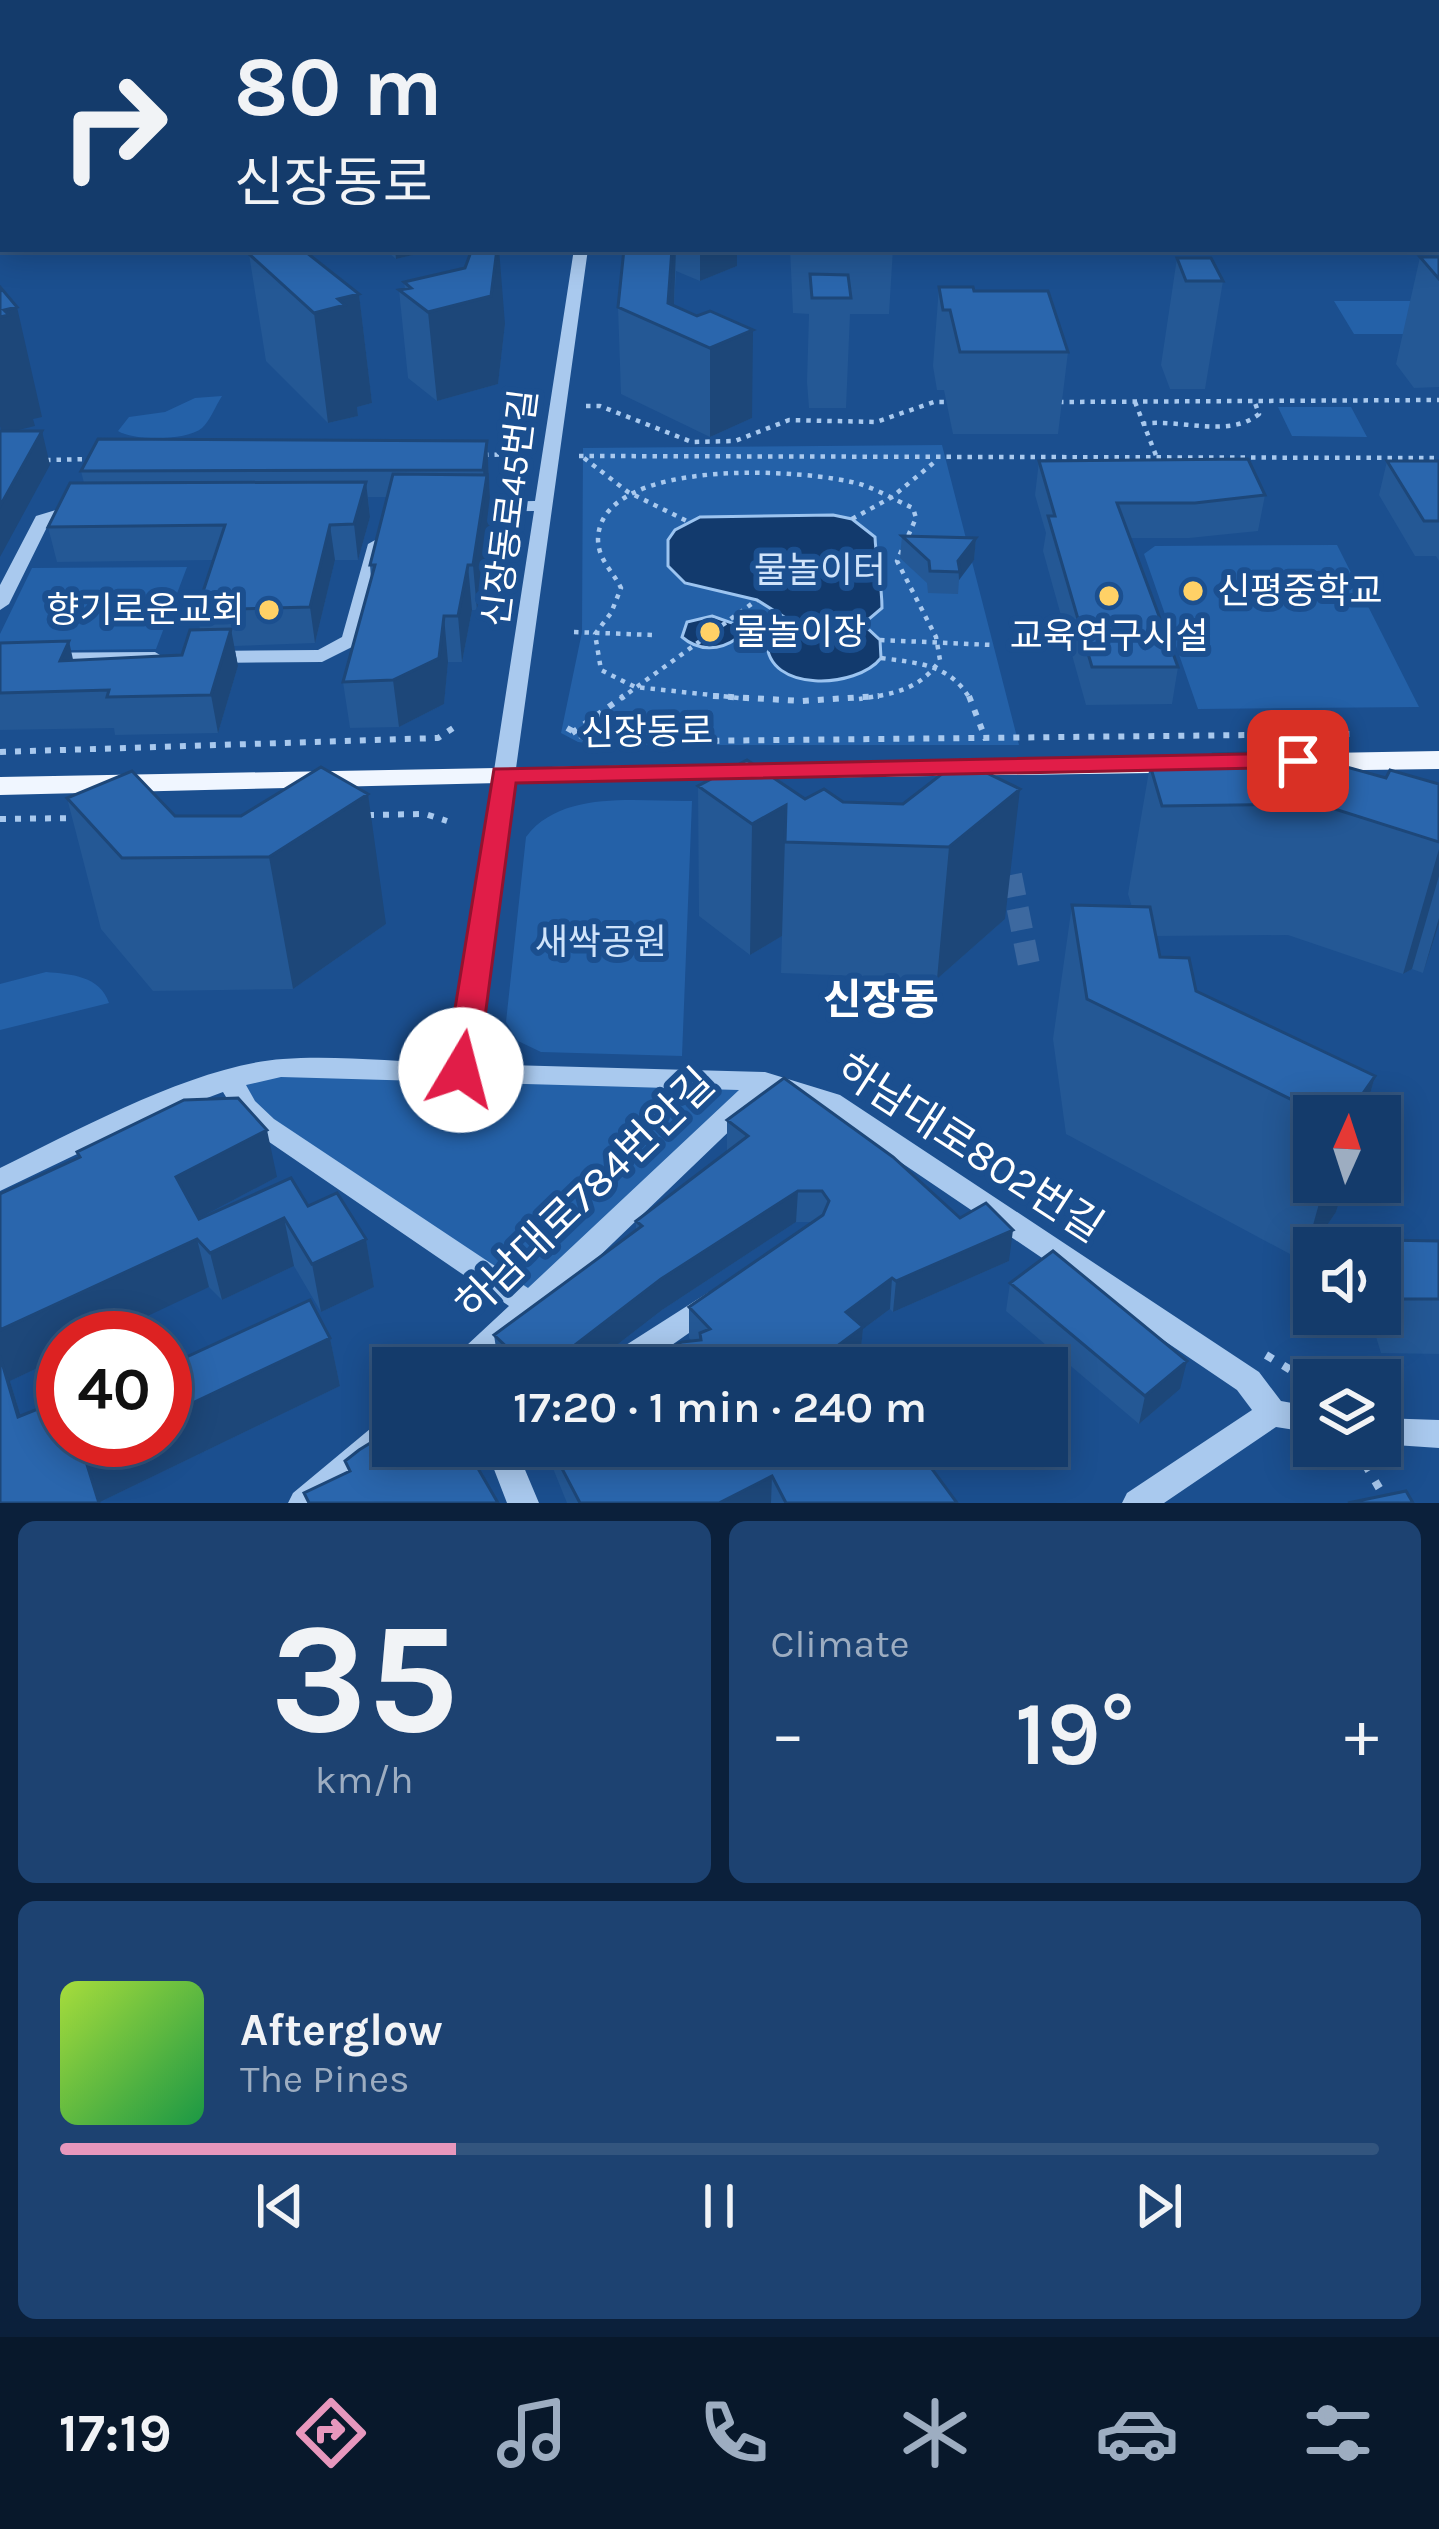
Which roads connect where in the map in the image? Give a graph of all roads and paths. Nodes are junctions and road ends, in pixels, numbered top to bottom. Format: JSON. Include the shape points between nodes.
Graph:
{"nodes":[{"id":1,"x":581,"y":252,"type":"edge"},
{"id":2,"x":1439,"y":400,"type":"edge"},
{"id":3,"x":956,"y":402,"type":"edge"},
{"id":4,"x":1046,"y":402,"type":"edge"},
{"id":5,"x":1135,"y":402,"type":"junction"},
{"id":6,"x":1255,"y":403,"type":"junction"},
{"id":7,"x":586,"y":406,"type":"dead end"},
{"id":8,"x":1142,"y":424,"type":"junction"},
{"id":9,"x":513,"y":454,"type":"dead end"},
{"id":10,"x":466,"y":455,"type":"edge"},
{"id":11,"x":940,"y":457,"type":"junction"},
{"id":12,"x":1157,"y":458,"type":"junction"},
{"id":13,"x":1439,"y":458,"type":"edge"},
{"id":14,"x":93,"y":459,"type":"edge"},
{"id":15,"x":46,"y":460,"type":"dead end"},
{"id":16,"x":628,"y":492,"type":"junction"},
{"id":17,"x":892,"y":497,"type":"junction"},
{"id":18,"x":542,"y":506,"type":"junction"},
{"id":19,"x":95,"y":508,"type":"edge"},
{"id":20,"x":433,"y":508,"type":"edge"},
{"id":21,"x":852,"y":519,"type":"dead end"},
{"id":22,"x":687,"y":521,"type":"dead end"},
{"id":23,"x":380,"y":530,"type":"edge"},
{"id":24,"x":757,"y":600,"type":"dead end"},
{"id":25,"x":0,"y":604,"type":"edge"},
{"id":26,"x":574,"y":632,"type":"dead end"},
{"id":27,"x":595,"y":634,"type":"junction"},
{"id":28,"x":653,"y":635,"type":"dead end"},
{"id":29,"x":880,"y":640,"type":"dead end"},
{"id":30,"x":940,"y":644,"type":"junction"},
{"id":31,"x":993,"y":645,"type":"dead end"},
{"id":32,"x":881,"y":658,"type":"dead end"},
{"id":33,"x":0,"y":659,"type":"edge"},
{"id":34,"x":940,"y":665,"type":"junction"},
{"id":35,"x":635,"y":687,"type":"junction"},
{"id":36,"x":456,"y":726,"type":"dead end"},
{"id":37,"x":1372,"y":734,"type":"dead end"},
{"id":38,"x":986,"y":740,"type":"junction"},
{"id":39,"x":0,"y":752,"type":"edge"},
{"id":40,"x":1439,"y":760,"type":"edge"},
{"id":41,"x":503,"y":775,"type":"junction"},
{"id":42,"x":0,"y":786,"type":"edge"},
{"id":43,"x":354,"y":815,"type":"edge"},
{"id":44,"x":94,"y":818,"type":"edge"},
{"id":45,"x":0,"y":819,"type":"edge"},
{"id":46,"x":447,"y":821,"type":"dead end"},
{"id":47,"x":461,"y":1070,"type":"junction"},
{"id":48,"x":227,"y":1078,"type":"junction"},
{"id":49,"x":765,"y":1081,"type":"junction"},
{"id":50,"x":0,"y":1180,"type":"edge"},
{"id":51,"x":734,"y":1286,"type":"edge"},
{"id":52,"x":532,"y":1306,"type":"junction"},
{"id":53,"x":660,"y":1337,"type":"junction"},
{"id":54,"x":486,"y":1347,"type":"edge"},
{"id":55,"x":645,"y":1347,"type":"edge"},
{"id":56,"x":667,"y":1347,"type":"edge"},
{"id":57,"x":1272,"y":1413,"type":"junction"},
{"id":58,"x":1293,"y":1416,"type":"edge"},
{"id":59,"x":1401,"y":1432,"type":"edge"},
{"id":60,"x":1439,"y":1434,"type":"edge"},
{"id":61,"x":372,"y":1446,"type":"edge"},
{"id":62,"x":509,"y":1467,"type":"edge"},
{"id":63,"x":1367,"y":1467,"type":"edge"},
{"id":64,"x":304,"y":1503,"type":"edge"},
{"id":65,"x":524,"y":1503,"type":"edge"},
{"id":66,"x":1138,"y":1503,"type":"edge"},
{"id":67,"x":1388,"y":1503,"type":"edge"}],
"edges":[{"from":1,"to":18,"type":"street","name":"신장동로45번길"},
{"from":2,"to":6,"type":"path"},
{"from":3,"to":7,"type":"path","via":[[876,422],[789,419],[735,442],[692,442]]},
{"from":4,"to":5,"type":"path"},
{"from":5,"to":6,"type":"path"},
{"from":5,"to":8,"type":"path"},
{"from":6,"to":8,"type":"path","via":[[1258,414],[1248,425]]},
{"from":8,"to":12,"type":"path"},
{"from":9,"to":10,"type":"path"},
{"from":11,"to":12,"type":"path"},
{"from":11,"to":16,"type":"path","via":[[580,456]]},
{"from":11,"to":17,"type":"path"},
{"from":12,"to":13,"type":"path"},
{"from":14,"to":15,"type":"path"},
{"from":16,"to":17,"type":"path","via":[[796,474]]},
{"from":16,"to":22,"type":"path"},
{"from":16,"to":27,"type":"path","via":[[605,511],[597,536],[622,593]]},
{"from":17,"to":21,"type":"path"},
{"from":17,"to":30,"type":"path","via":[[913,508],[897,561]]},
{"from":18,"to":20,"type":"street"},
{"from":18,"to":41,"type":"street","name":"신장동로45번길"},
{"from":19,"to":25,"type":"street","via":[[42,520]]},
{"from":23,"to":33,"type":"street","via":[[351,640],[322,656]]},
{"from":24,"to":35,"type":"path"},
{"from":26,"to":27,"type":"path"},
{"from":27,"to":28,"type":"path"},
{"from":27,"to":35,"type":"path","via":[[601,670]]},
{"from":29,"to":30,"type":"path"},
{"from":30,"to":31,"type":"path"},
{"from":30,"to":34,"type":"path"},
{"from":32,"to":34,"type":"path"},
{"from":34,"to":35,"type":"path","via":[[929,682],[830,703]]},
{"from":34,"to":38,"type":"path","via":[[964,683]]},
{"from":35,"to":38,"type":"path","via":[[570,730],[592,742]]},
{"from":36,"to":39,"type":"path","via":[[438,738]]},
{"from":37,"to":38,"type":"path"},
{"from":40,"to":41,"type":"main road","name":"신장동로"},
{"from":41,"to":42,"type":"main road","name":"신장동로"},
{"from":41,"to":47,"type":"street"},
{"from":43,"to":46,"type":"path"},
{"from":44,"to":45,"type":"path"},
{"from":47,"to":48,"type":"street","name":"하남대로802번길","via":[[280,1068]]},
{"from":47,"to":49,"type":"street","name":"하남대로802번길"},
{"from":48,"to":50,"type":"street","name":"하남대로802번길"},
{"from":48,"to":52,"type":"street","via":[[265,1126]]},
{"from":49,"to":52,"type":"street","name":"하남대로784번안길"},
{"from":49,"to":57,"type":"street","name":"하남대로802번길","via":[[831,1102],[1248,1381]]},
{"from":51,"to":53,"type":"street"},
{"from":52,"to":54,"type":"street","name":"하남대로784번안길"},
{"from":53,"to":55,"type":"street"},
{"from":53,"to":56,"type":"street"},
{"from":57,"to":58,"type":"street"},
{"from":57,"to":66,"type":"street"},
{"from":59,"to":60,"type":"street"},
{"from":61,"to":64,"type":"street"},
{"from":62,"to":65,"type":"street"},
{"from":63,"to":67,"type":"path"}]}
